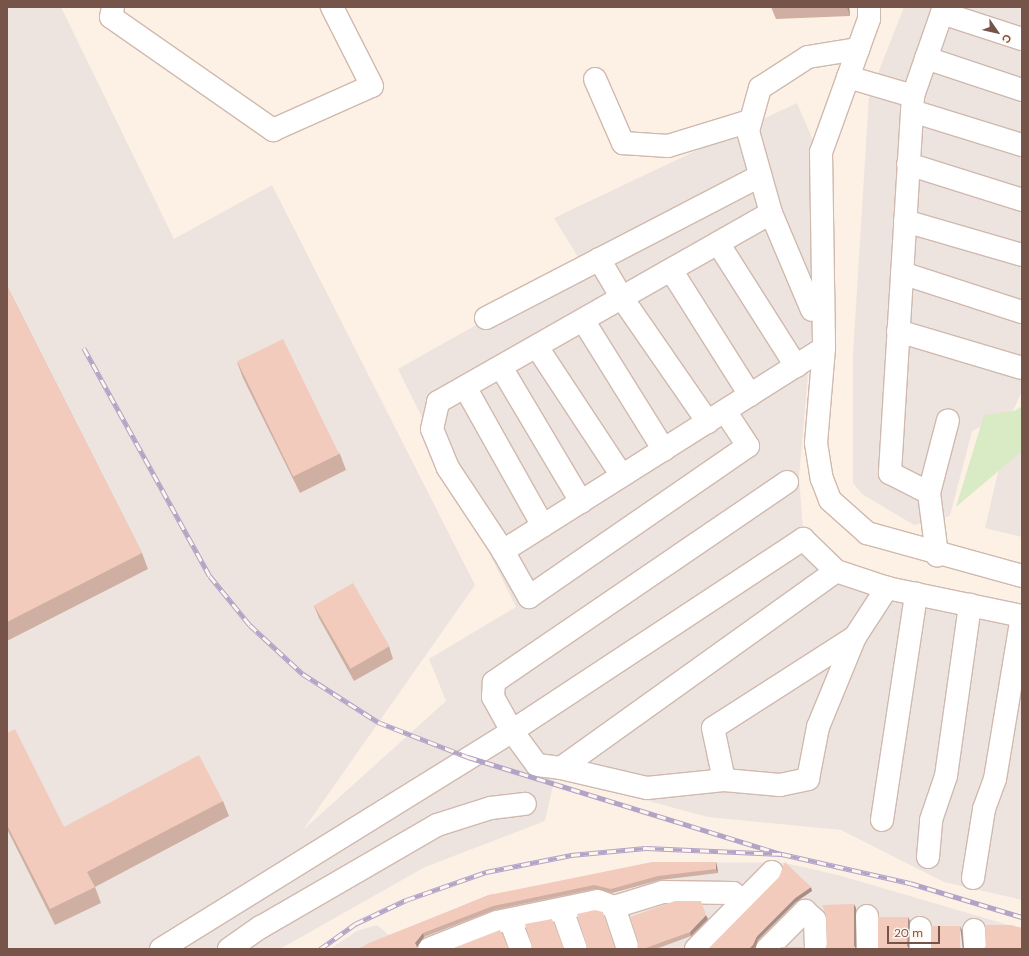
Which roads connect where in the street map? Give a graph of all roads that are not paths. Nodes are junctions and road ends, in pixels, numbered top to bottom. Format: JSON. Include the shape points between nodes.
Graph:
{"nodes":[{"id":1,"x":113,"y":7,"type":"edge"},
{"id":2,"x":332,"y":7,"type":"edge"},
{"id":3,"x":943,"y":10,"type":"edge"},
{"id":4,"x":871,"y":11,"type":"edge"},
{"id":5,"x":1022,"y":39,"type":"edge"},
{"id":6,"x":858,"y":49,"type":"junction"},
{"id":7,"x":926,"y":58,"type":"junction"},
{"id":8,"x":848,"y":76,"type":"junction"},
{"id":9,"x":595,"y":79,"type":"dead end"},
{"id":10,"x":1022,"y":90,"type":"edge"},
{"id":11,"x":912,"y":103,"type":"junction"},
{"id":12,"x":750,"y":121,"type":"junction"},
{"id":13,"x":1022,"y":145,"type":"edge"},
{"id":14,"x":908,"y":164,"type":"junction"},
{"id":15,"x":760,"y":176,"type":"junction"},
{"id":16,"x":1022,"y":200,"type":"edge"},
{"id":17,"x":771,"y":213,"type":"junction"},
{"id":18,"x":905,"y":221,"type":"junction"},
{"id":19,"x":718,"y":243,"type":"junction"},
{"id":20,"x":1022,"y":255,"type":"edge"},
{"id":21,"x":599,"y":259,"type":"junction"},
{"id":22,"x":671,"y":270,"type":"junction"},
{"id":23,"x":902,"y":274,"type":"junction"},
{"id":24,"x":622,"y":298,"type":"junction"},
{"id":25,"x":812,"y":310,"type":"dead end"},
{"id":26,"x":1022,"y":312,"type":"edge"},
{"id":27,"x":486,"y":318,"type":"dead end"},
{"id":28,"x":583,"y":320,"type":"junction"},
{"id":29,"x":898,"y":331,"type":"junction"},
{"id":30,"x":536,"y":346,"type":"junction"},
{"id":31,"x":824,"y":348,"type":"junction"},
{"id":32,"x":796,"y":366,"type":"junction"},
{"id":33,"x":501,"y":367,"type":"junction"},
{"id":34,"x":1022,"y":368,"type":"edge"},
{"id":35,"x":465,"y":387,"type":"junction"},
{"id":36,"x":750,"y":395,"type":"junction"},
{"id":37,"x":717,"y":416,"type":"junction"},
{"id":38,"x":948,"y":420,"type":"dead end"},
{"id":39,"x":664,"y":450,"type":"junction"},
{"id":40,"x":622,"y":476,"type":"junction"},
{"id":41,"x":787,"y":482,"type":"dead end"},
{"id":42,"x":929,"y":493,"type":"junction"},
{"id":43,"x":581,"y":502,"type":"junction"},
{"id":44,"x":544,"y":526,"type":"junction"},
{"id":45,"x":503,"y":551,"type":"junction"},
{"id":46,"x":937,"y":555,"type":"junction"},
{"id":47,"x":836,"y":571,"type":"junction"},
{"id":48,"x":1022,"y":576,"type":"edge"},
{"id":49,"x":886,"y":588,"type":"junction"},
{"id":50,"x":916,"y":594,"type":"junction"},
{"id":51,"x":970,"y":605,"type":"junction"},
{"id":52,"x":1022,"y":616,"type":"edge"},
{"id":53,"x":854,"y":637,"type":"junction"},
{"id":54,"x":512,"y":731,"type":"junction"},
{"id":55,"x":561,"y":768,"type":"junction"},
{"id":56,"x":724,"y":780,"type":"junction"},
{"id":57,"x":525,"y":804,"type":"dead end"},
{"id":58,"x":882,"y":820,"type":"dead end"},
{"id":59,"x":928,"y":857,"type":"dead end"},
{"id":60,"x":772,"y":872,"type":"dead end"},
{"id":61,"x":973,"y":878,"type":"dead end"},
{"id":62,"x":742,"y":902,"type":"junction"},
{"id":63,"x":614,"y":907,"type":"junction"},
{"id":64,"x":562,"y":910,"type":"junction"},
{"id":65,"x":867,"y":916,"type":"dead end"},
{"id":66,"x":510,"y":920,"type":"junction"},
{"id":67,"x":461,"y":943,"type":"edge"},
{"id":68,"x":161,"y":949,"type":"edge"},
{"id":69,"x":229,"y":949,"type":"edge"},
{"id":70,"x":429,"y":949,"type":"edge"},
{"id":71,"x":521,"y":949,"type":"edge"},
{"id":72,"x":576,"y":949,"type":"edge"},
{"id":73,"x":628,"y":949,"type":"edge"},
{"id":74,"x":696,"y":949,"type":"edge"},
{"id":75,"x":767,"y":949,"type":"edge"},
{"id":76,"x":816,"y":949,"type":"edge"},
{"id":77,"x":868,"y":949,"type":"edge"}],
"edges":[{"from":1,"to":2,"type":"street","via":[[111,16],[273,130],[372,86]]},
{"from":3,"to":5,"type":"street"},
{"from":3,"to":7,"type":"street"},
{"from":4,"to":6,"type":"street"},
{"from":6,"to":8,"type":"street"},
{"from":6,"to":12,"type":"street","via":[[808,58],[760,88]]},
{"from":7,"to":10,"type":"street"},
{"from":7,"to":11,"type":"street"},
{"from":8,"to":11,"type":"street"},
{"from":8,"to":31,"type":"street","via":[[821,152]]},
{"from":9,"to":12,"type":"street","via":[[622,143],[668,146]]},
{"from":11,"to":13,"type":"street"},
{"from":11,"to":14,"type":"street"},
{"from":12,"to":15,"type":"street","via":[[748,131]]},
{"from":14,"to":16,"type":"street"},
{"from":14,"to":18,"type":"street"},
{"from":15,"to":17,"type":"street"},
{"from":15,"to":21,"type":"street"},
{"from":17,"to":19,"type":"street"},
{"from":17,"to":25,"type":"street"},
{"from":18,"to":20,"type":"street"},
{"from":18,"to":23,"type":"street"},
{"from":19,"to":22,"type":"street"},
{"from":19,"to":32,"type":"street"},
{"from":21,"to":24,"type":"street"},
{"from":21,"to":27,"type":"street"},
{"from":22,"to":24,"type":"street"},
{"from":22,"to":36,"type":"street"},
{"from":23,"to":26,"type":"street"},
{"from":23,"to":29,"type":"street"},
{"from":24,"to":28,"type":"street"},
{"from":24,"to":37,"type":"street"},
{"from":28,"to":30,"type":"street"},
{"from":28,"to":39,"type":"street"},
{"from":29,"to":34,"type":"street"},
{"from":29,"to":42,"type":"street","via":[[890,473]]},
{"from":30,"to":33,"type":"street"},
{"from":30,"to":40,"type":"street"},
{"from":31,"to":32,"type":"street"},
{"from":31,"to":46,"type":"street","via":[[816,443],[830,500],[867,533]]},
{"from":32,"to":36,"type":"street"},
{"from":33,"to":35,"type":"street"},
{"from":33,"to":43,"type":"street"},
{"from":35,"to":44,"type":"street"},
{"from":35,"to":45,"type":"street","via":[[438,402],[432,429],[448,468]]},
{"from":36,"to":37,"type":"street"},
{"from":37,"to":39,"type":"street"},
{"from":37,"to":45,"type":"street","via":[[748,446],[529,597]]},
{"from":38,"to":42,"type":"street"},
{"from":39,"to":40,"type":"street"},
{"from":40,"to":43,"type":"street"},
{"from":41,"to":54,"type":"street","via":[[494,682],[493,697]]},
{"from":42,"to":46,"type":"street"},
{"from":43,"to":44,"type":"street"},
{"from":44,"to":45,"type":"street"},
{"from":46,"to":48,"type":"street"},
{"from":47,"to":49,"type":"street"},
{"from":47,"to":54,"type":"street","via":[[802,539]]},
{"from":47,"to":55,"type":"street"},
{"from":49,"to":50,"type":"street"},
{"from":49,"to":53,"type":"street"},
{"from":50,"to":51,"type":"street"},
{"from":50,"to":58,"type":"street"},
{"from":51,"to":52,"type":"street"},
{"from":51,"to":59,"type":"street","via":[[946,776],[931,820]]},
{"from":52,"to":61,"type":"street","via":[[996,779],[984,809]]},
{"from":53,"to":56,"type":"street","via":[[713,728]]},
{"from":53,"to":56,"type":"street","via":[[818,727],[808,779],[780,785]]},
{"from":54,"to":55,"type":"street","via":[[537,765]]},
{"from":54,"to":68,"type":"street"},
{"from":55,"to":56,"type":"street","via":[[647,788]]},
{"from":57,"to":69,"type":"street","via":[[491,808],[437,825],[261,927]]},
{"from":60,"to":62,"type":"street"},
{"from":62,"to":63,"type":"street","via":[[733,893],[663,892]]},
{"from":62,"to":74,"type":"street"},
{"from":63,"to":64,"type":"street","via":[[598,901]]},
{"from":63,"to":73,"type":"street"},
{"from":64,"to":66,"type":"street"},
{"from":64,"to":72,"type":"street"},
{"from":65,"to":77,"type":"street"},
{"from":66,"to":67,"type":"street"},
{"from":66,"to":71,"type":"street"},
{"from":67,"to":70,"type":"street"},
{"from":75,"to":76,"type":"street","via":[[805,911],[815,920]]}]}
